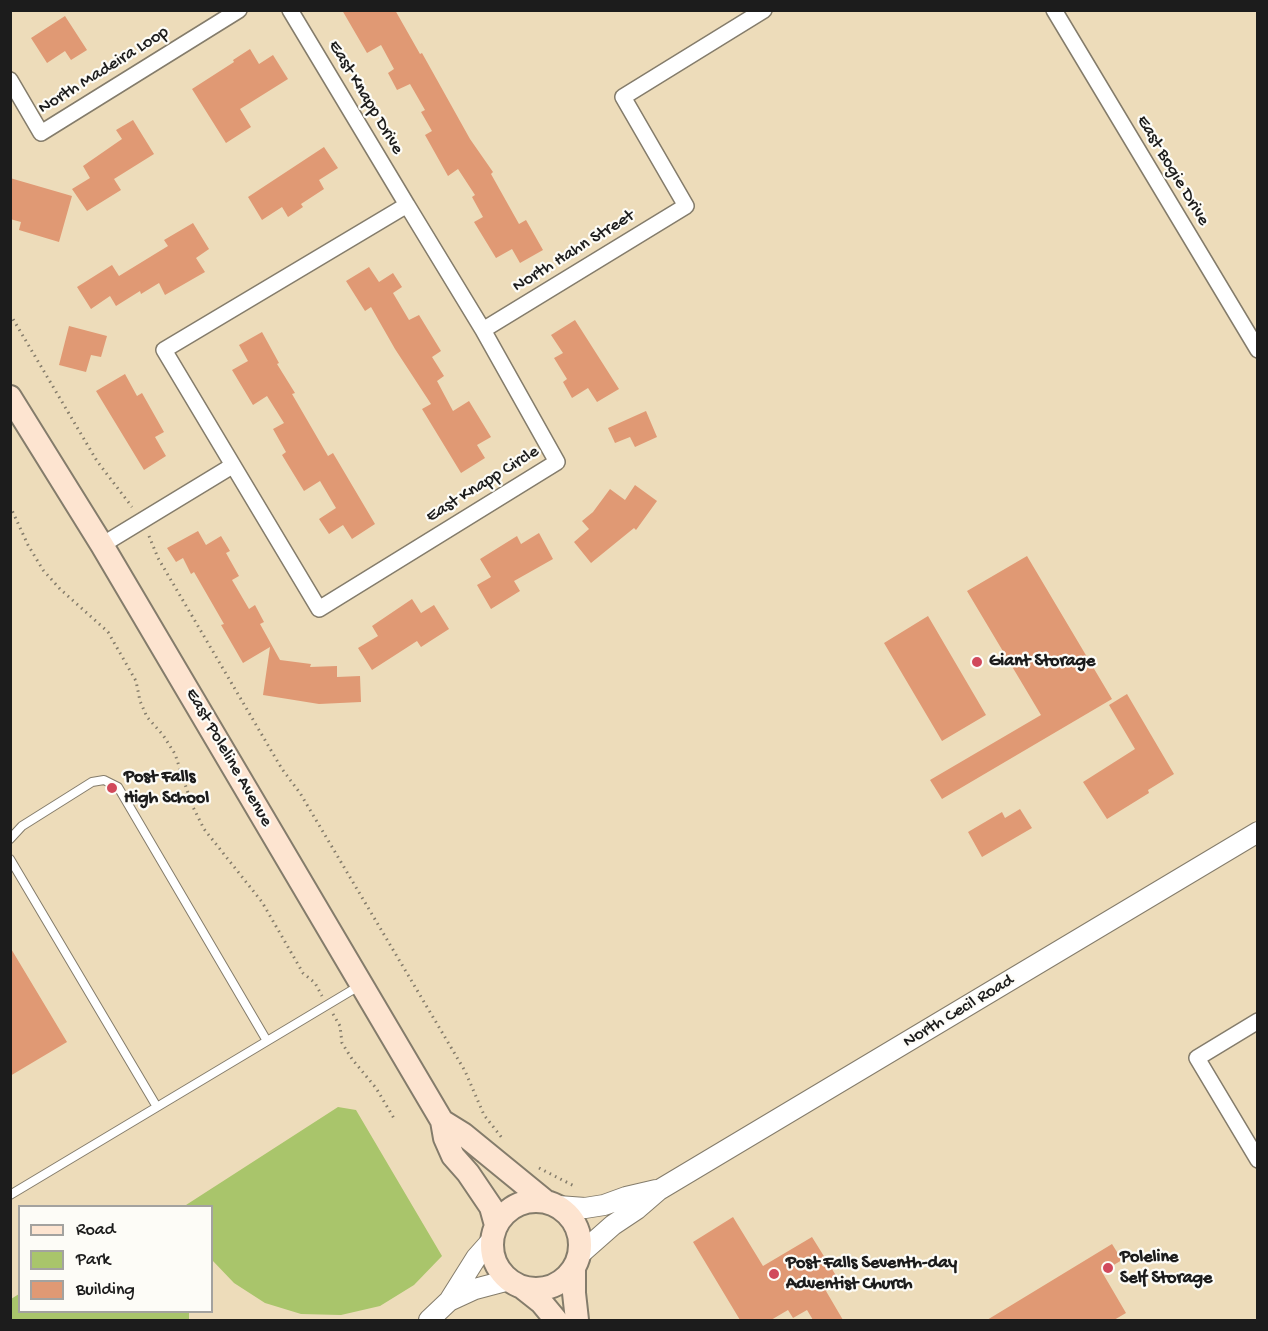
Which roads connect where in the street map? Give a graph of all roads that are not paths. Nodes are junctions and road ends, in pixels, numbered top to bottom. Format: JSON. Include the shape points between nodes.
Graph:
{"nodes":[{"id":1,"x":239,"y":10,"type":"edge"},
{"id":2,"x":290,"y":10,"type":"edge"},
{"id":3,"x":764,"y":10,"type":"edge"},
{"id":4,"x":1054,"y":10,"type":"edge"},
{"id":5,"x":10,"y":80,"type":"edge"},
{"id":6,"x":407,"y":205,"type":"junction"},
{"id":7,"x":483,"y":330,"type":"junction"},
{"id":8,"x":1257,"y":350,"type":"edge"},
{"id":9,"x":10,"y":397,"type":"edge"},
{"id":10,"x":232,"y":466,"type":"junction"},
{"id":11,"x":102,"y":545,"type":"junction"},
{"id":12,"x":1257,"y":832,"type":"edge"},
{"id":13,"x":10,"y":839,"type":"edge"},
{"id":14,"x":10,"y":859,"type":"edge"},
{"id":15,"x":361,"y":984,"type":"junction"},
{"id":16,"x":1257,"y":1021,"type":"edge"},
{"id":17,"x":267,"y":1041,"type":"junction"},
{"id":18,"x":157,"y":1107,"type":"junction"},
{"id":19,"x":442,"y":1121,"type":"junction"},
{"id":20,"x":1257,"y":1160,"type":"edge"},
{"id":21,"x":659,"y":1190,"type":"junction"},
{"id":22,"x":10,"y":1195,"type":"edge"},
{"id":23,"x":551,"y":1203,"type":"junction"},
{"id":24,"x":494,"y":1232,"type":"junction"},
{"id":25,"x":577,"y":1262,"type":"junction"},
{"id":26,"x":515,"y":1284,"type":"junction"},
{"id":27,"x":449,"y":1301,"type":"junction"},
{"id":28,"x":429,"y":1320,"type":"edge"},
{"id":29,"x":556,"y":1320,"type":"edge"},
{"id":30,"x":577,"y":1320,"type":"edge"}],
"edges":[{"from":1,"to":5,"type":"street","name":"North Madeira Loop","via":[[41,133]]},
{"from":2,"to":6,"type":"street","name":"East Knapp Drive"},
{"from":3,"to":7,"type":"street","name":"North Hahn Street","via":[[623,97],[686,206]]},
{"from":4,"to":8,"type":"street","name":"East Bogie Drive"},
{"from":6,"to":7,"type":"street","name":"East Knapp Circle"},
{"from":6,"to":10,"type":"street","name":"East Knapp Circle","via":[[164,350]]},
{"from":7,"to":10,"type":"street","name":"East Knapp Circle","via":[[557,462],[319,609]]},
{"from":9,"to":11,"type":"main road","name":"East Poleline Avenue"},
{"from":10,"to":11,"type":"street"},
{"from":11,"to":15,"type":"main road","name":"East Poleline Avenue"},
{"from":12,"to":21,"type":"street","name":"North Cecil Road"},
{"from":13,"to":17,"type":"lane","via":[[22,826],[92,782],[104,780],[118,787]]},
{"from":14,"to":18,"type":"lane"},
{"from":15,"to":17,"type":"lane"},
{"from":15,"to":19,"type":"main road","name":"East Poleline Avenue"},
{"from":16,"to":20,"type":"street","via":[[1197,1058]]},
{"from":17,"to":18,"type":"lane"},
{"from":18,"to":22,"type":"lane"},
{"from":19,"to":23,"type":"main road","name":"East Poleline Avenue"},
{"from":19,"to":24,"type":"main road","name":"East Poleline Avenue","via":[[453,1156],[490,1207]]},
{"from":21,"to":23,"type":"street","name":"North Cecil Road","via":[[585,1208]]},
{"from":21,"to":25,"type":"street","name":"North Cecil Road","via":[[613,1225]]},
{"from":23,"to":24,"type":"main road","via":[[531,1200],[517,1204],[504,1213]]},
{"from":23,"to":25,"type":"main road","via":[[569,1215],[577,1227]]},
{"from":24,"to":26,"type":"main road","via":[[493,1255],[498,1269]]},
{"from":24,"to":27,"type":"street"},
{"from":25,"to":26,"type":"main road","via":[[564,1279],[552,1286],[537,1289]]},
{"from":25,"to":30,"type":"main road"},
{"from":26,"to":27,"type":"street","via":[[475,1289]]},
{"from":26,"to":29,"type":"main road","via":[[541,1302]]},
{"from":27,"to":28,"type":"street"}]}
